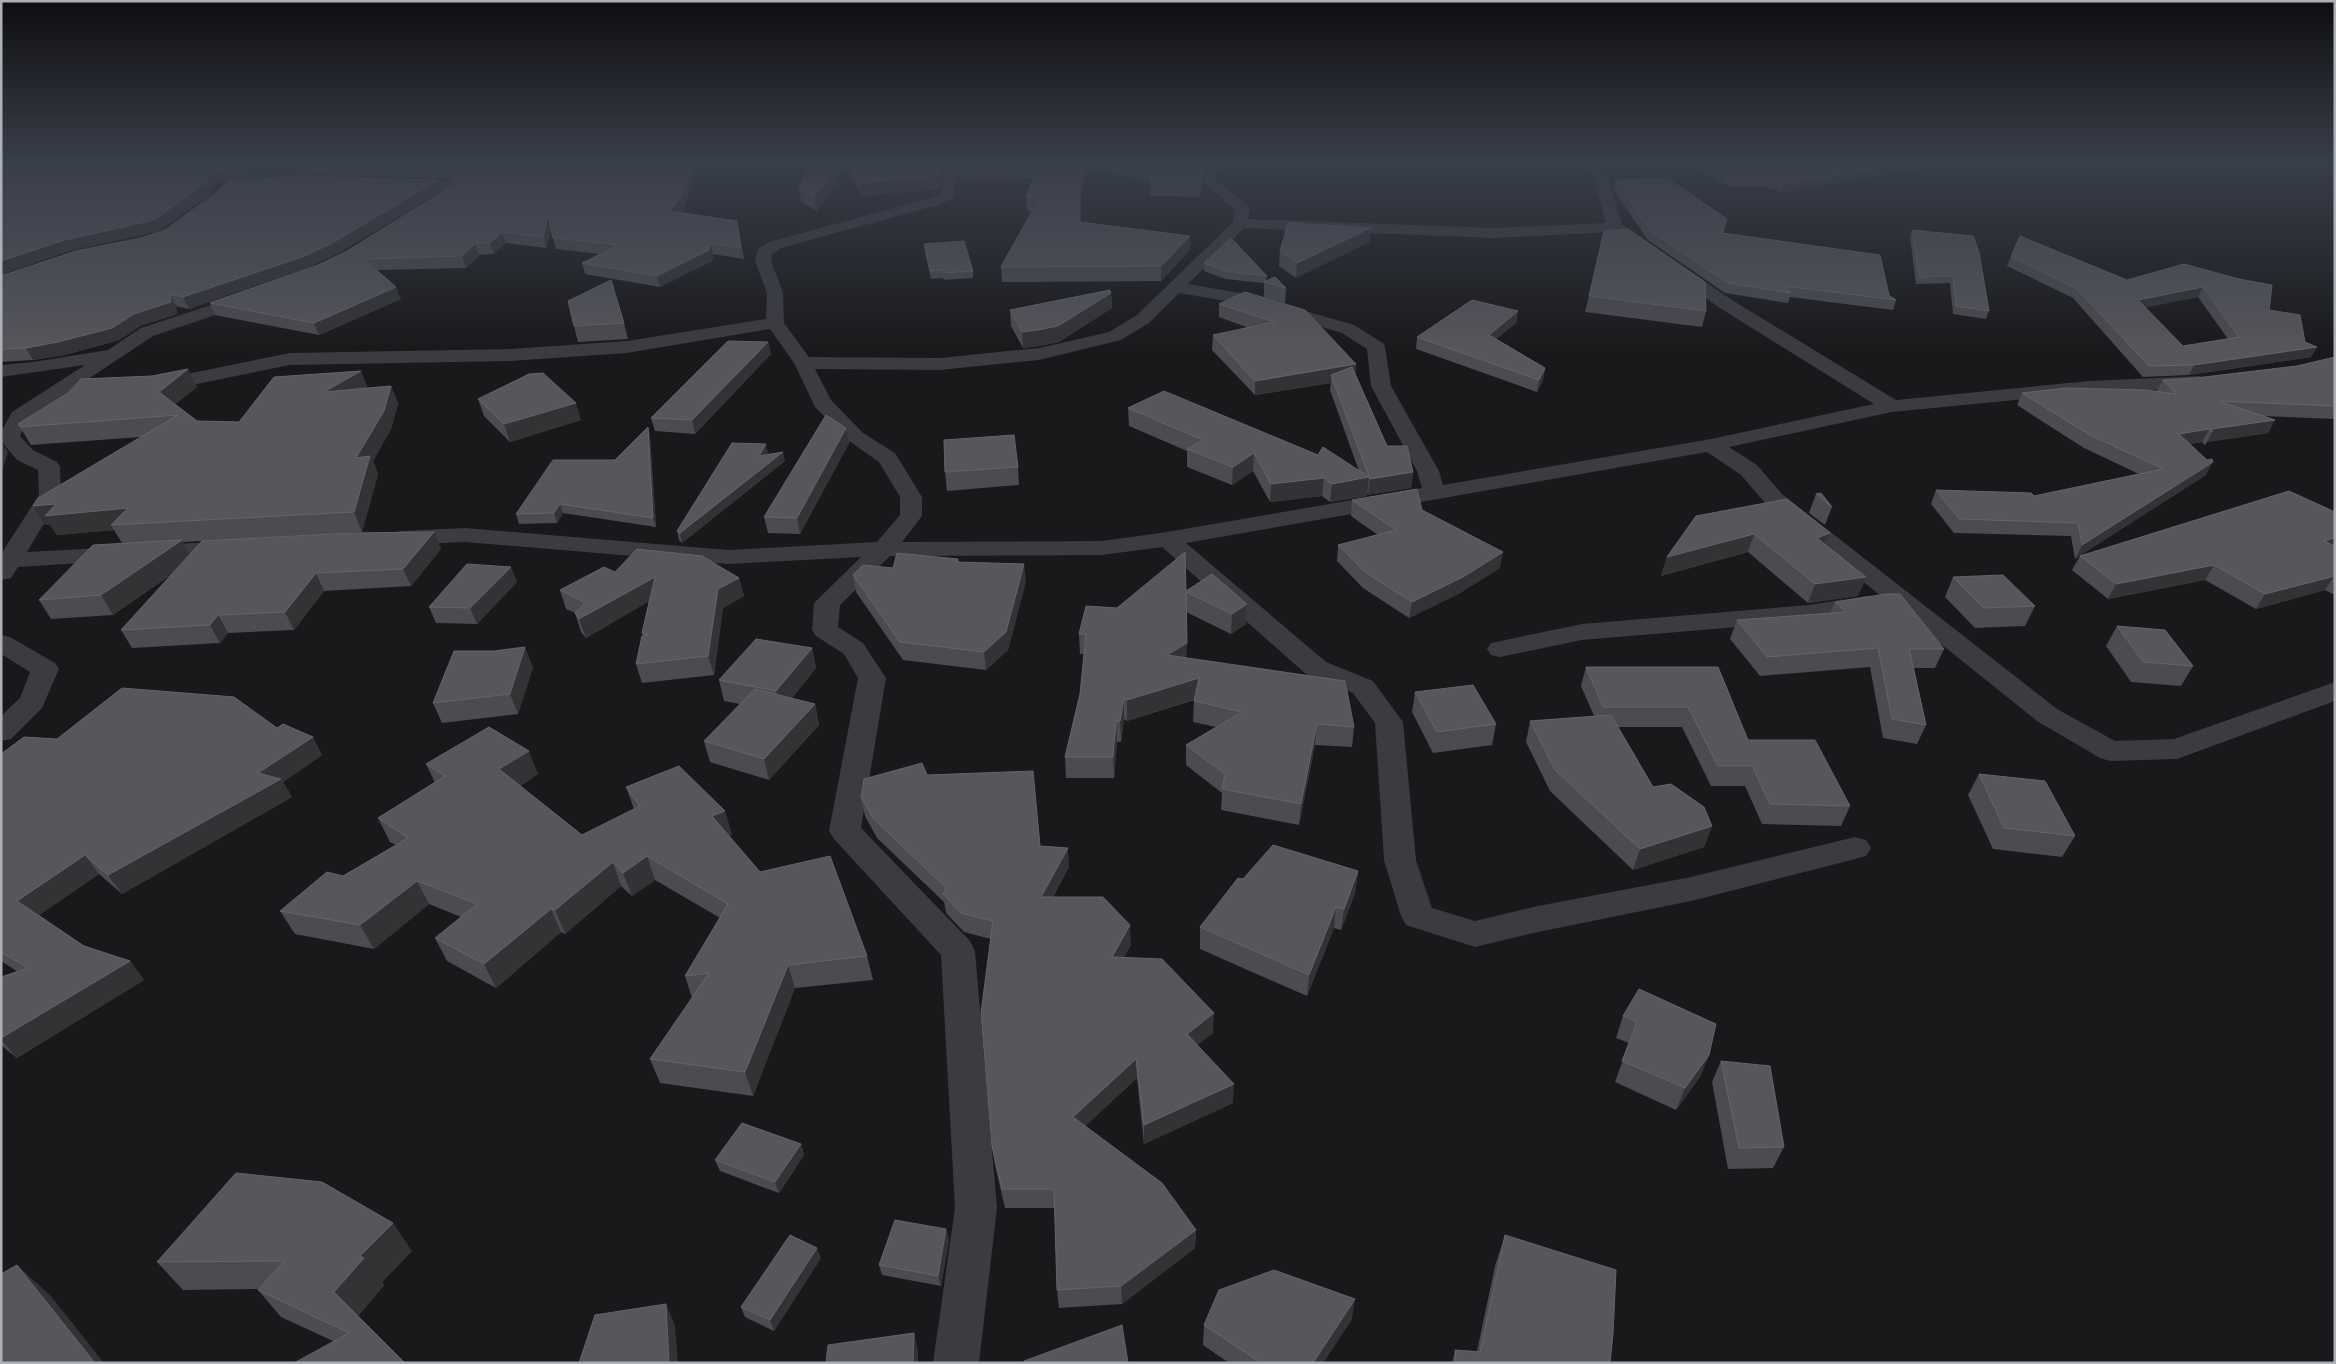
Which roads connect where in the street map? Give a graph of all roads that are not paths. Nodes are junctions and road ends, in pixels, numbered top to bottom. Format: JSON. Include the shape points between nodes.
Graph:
{"nodes":[{"id":1,"x":849,"y":224,"type":"edge"},
{"id":2,"x":1240,"y":224,"type":"joint"},
{"id":3,"x":1614,"y":224,"type":"edge"},
{"id":4,"x":1615,"y":227,"type":"junction"},
{"id":5,"x":1176,"y":287,"type":"junction"},
{"id":6,"x":263,"y":292,"type":"edge"},
{"id":7,"x":775,"y":323,"type":"junction"},
{"id":8,"x":113,"y":354,"type":"junction"},
{"id":9,"x":803,"y":363,"type":"junction"},
{"id":10,"x":1,"y":371,"type":"edge"},
{"id":11,"x":2217,"y":380,"type":"edge"},
{"id":12,"x":66,"y":386,"type":"junction"},
{"id":13,"x":94,"y":387,"type":"edge"},
{"id":14,"x":142,"y":387,"type":"edge"},
{"id":15,"x":1892,"y":406,"type":"junction"},
{"id":16,"x":1711,"y":445,"type":"junction"},
{"id":17,"x":1434,"y":492,"type":"junction"},
{"id":18,"x":1167,"y":539,"type":"junction"},
{"id":19,"x":376,"y":540,"type":"edge"},
{"id":20,"x":256,"y":546,"type":"edge"},
{"id":21,"x":884,"y":549,"type":"junction"},
{"id":22,"x":3,"y":565,"type":"edge"},
{"id":23,"x":1899,"y":600,"type":"junction"},
{"id":24,"x":1,"y":643,"type":"edge"},
{"id":25,"x":1500,"y":649,"type":"dead end"},
{"id":26,"x":2335,"y":691,"type":"edge"},
{"id":27,"x":1,"y":732,"type":"edge"},
{"id":28,"x":1855,"y":848,"type":"dead end"},
{"id":29,"x":956,"y":1363,"type":"edge"}],
"edges":[{"from":1,"to":7,"type":"street","via":[[798,237],[764,252],[763,261],[775,293]]},
{"from":2,"to":4,"type":"street","via":[[1494,233]]},
{"from":2,"to":5,"type":"street"},
{"from":3,"to":4,"type":"street"},
{"from":4,"to":15,"type":"street","via":[[1726,304]]},
{"from":5,"to":9,"type":"street","via":[[1143,318],[1115,336],[1039,354],[940,364]]},
{"from":5,"to":17,"type":"street","via":[[1246,299],[1348,329],[1376,347],[1380,386],[1428,472]]},
{"from":6,"to":8,"type":"street","via":[[147,332]]},
{"from":7,"to":9,"type":"street"},
{"from":7,"to":14,"type":"street","via":[[617,348],[510,355],[290,359],[161,386]]},
{"from":8,"to":10,"type":"street"},
{"from":8,"to":12,"type":"street"},
{"from":9,"to":21,"type":"street","via":[[822,402],[856,437],[887,458],[911,497],[912,516]]},
{"from":11,"to":15,"type":"street","via":[[2089,387]]},
{"from":12,"to":13,"type":"street"},
{"from":12,"to":22,"type":"street","via":[[19,416],[9,437],[25,455],[50,467],[50,495]]},
{"from":15,"to":16,"type":"street"},
{"from":16,"to":17,"type":"street"},
{"from":16,"to":23,"type":"street","via":[[1749,470],[1774,499]]},
{"from":17,"to":18,"type":"street"},
{"from":18,"to":21,"type":"street","via":[[1102,548]]},
{"from":18,"to":28,"type":"street","via":[[1316,668],[1363,687],[1389,722],[1400,860],[1418,916],[1475,934],[1538,918],[1691,889]]},
{"from":19,"to":21,"type":"street","via":[[465,534],[728,557]]},
{"from":20,"to":22,"type":"street"},
{"from":21,"to":29,"type":"street","via":[[827,603],[825,630],[854,649],[872,678],[845,831],[958,951],[976,1208]]},
{"from":23,"to":25,"type":"street","via":[[1809,613],[1582,632]]},
{"from":23,"to":26,"type":"street","via":[[2047,715],[2110,751],[2177,749]]},
{"from":24,"to":27,"type":"street","via":[[45,669],[32,702]]}]}
